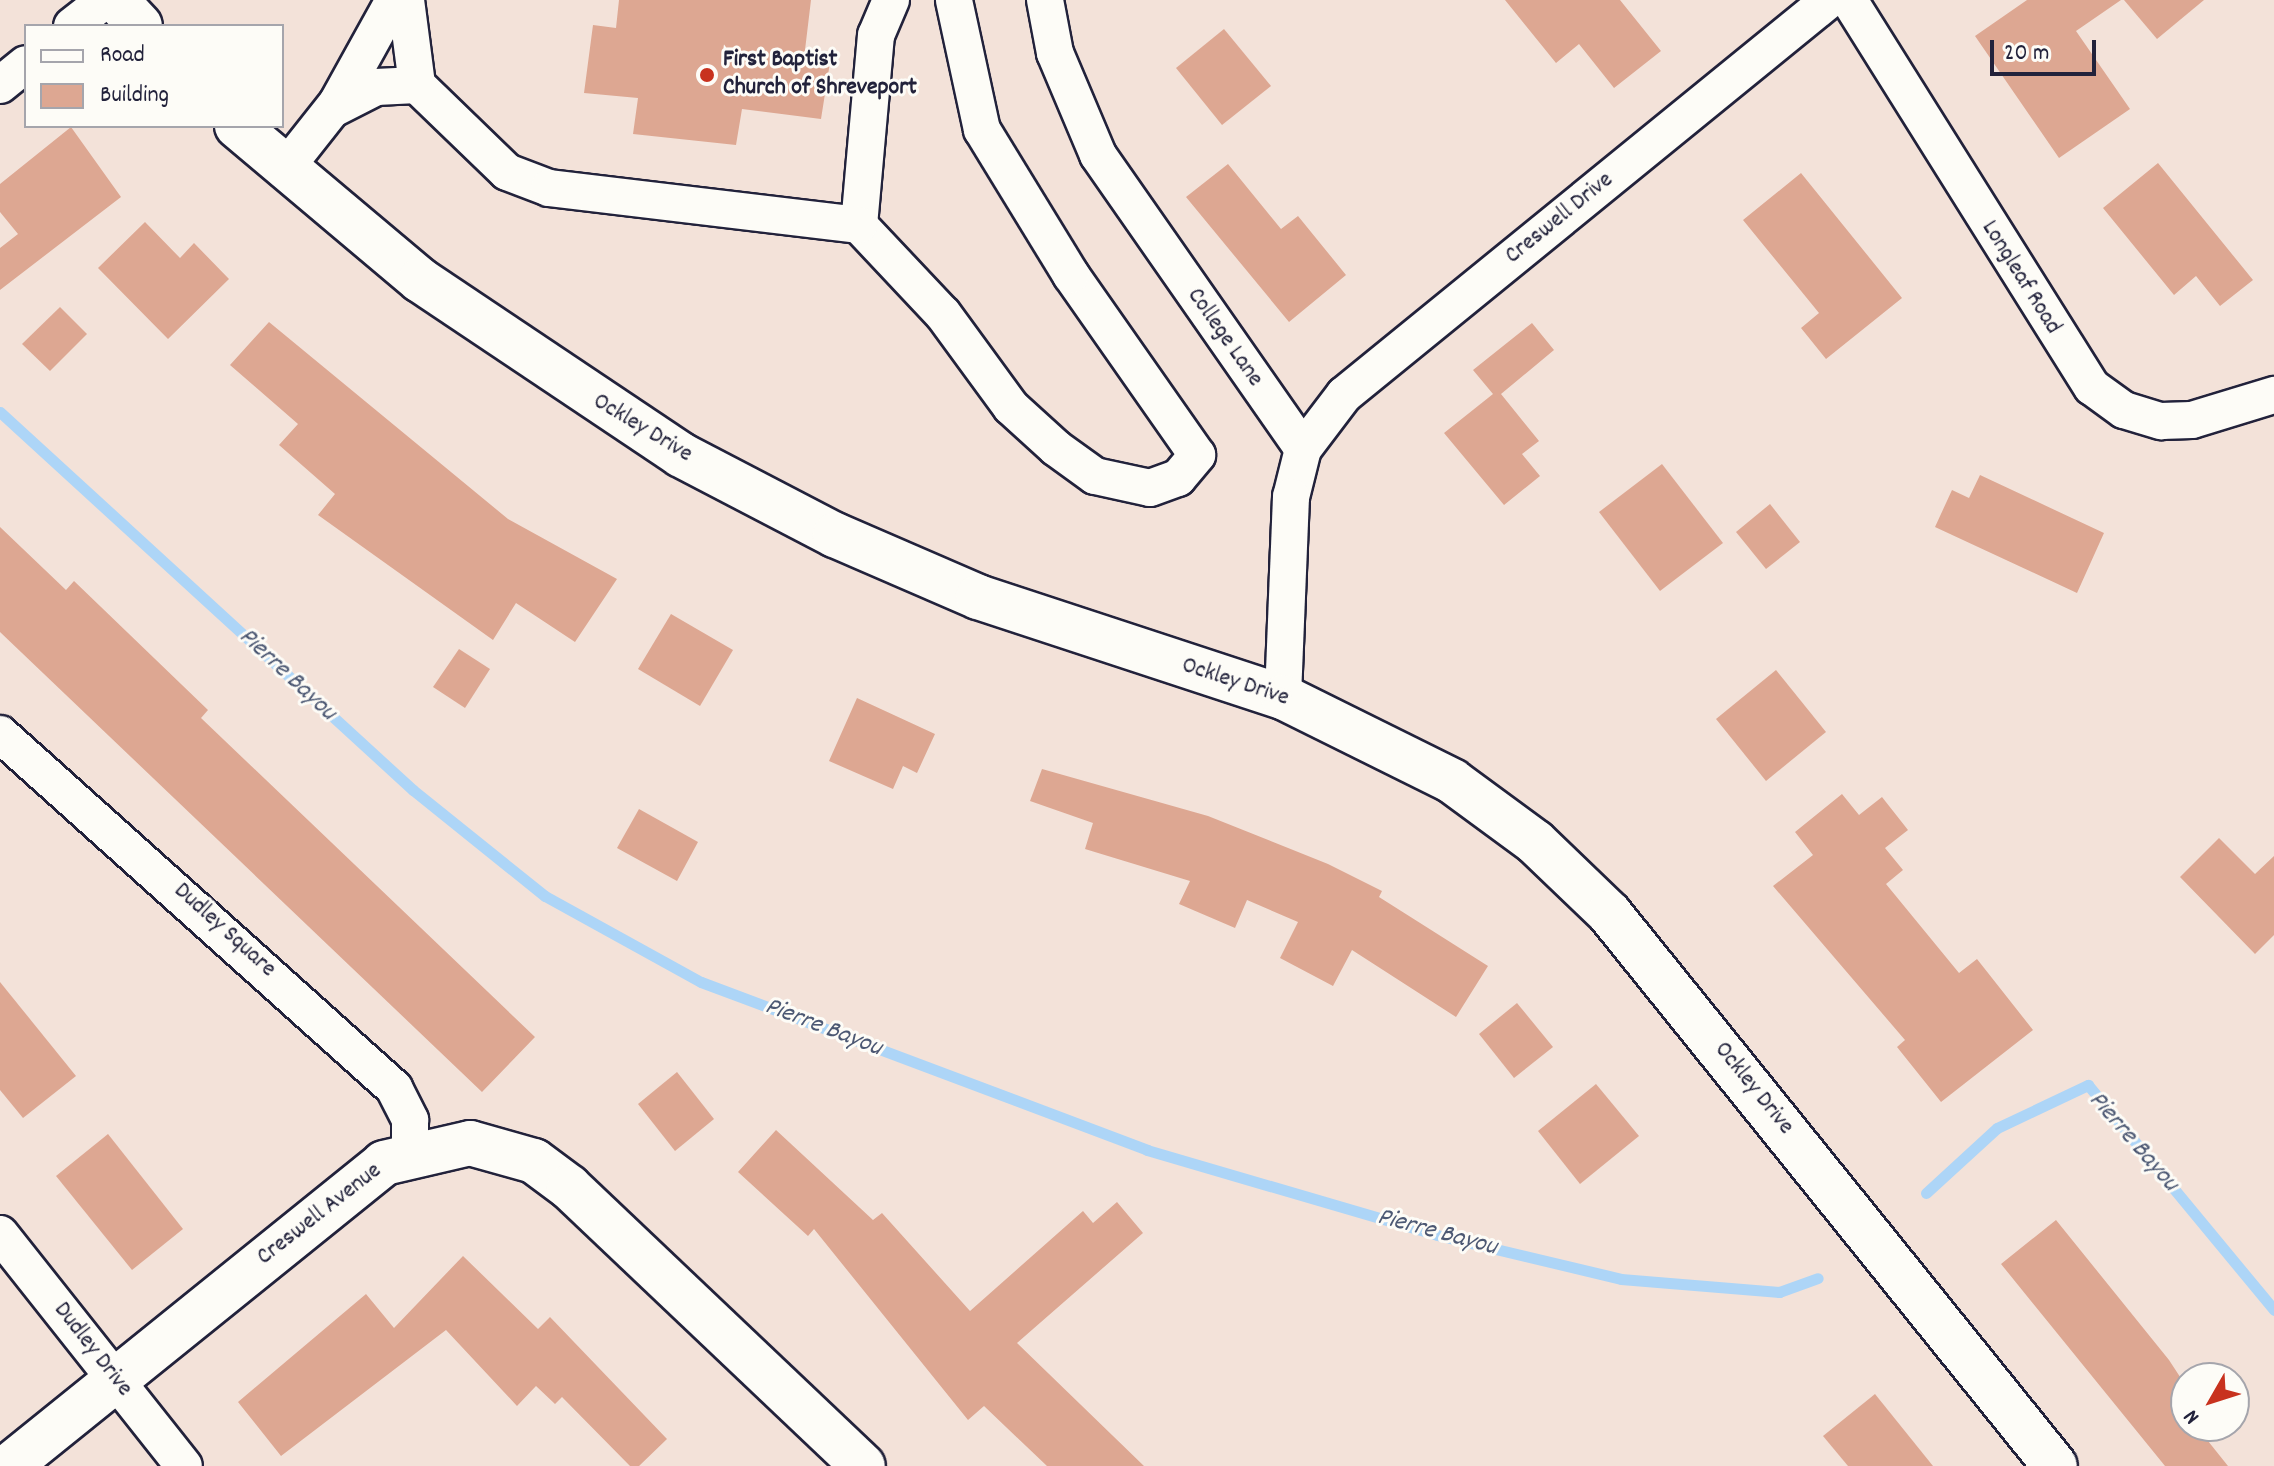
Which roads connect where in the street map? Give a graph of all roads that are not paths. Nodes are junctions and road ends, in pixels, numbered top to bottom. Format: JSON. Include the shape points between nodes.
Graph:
{"nodes":[{"id":1,"x":105,"y":0,"type":"edge"},
{"id":2,"x":116,"y":0,"type":"edge"},
{"id":3,"x":394,"y":0,"type":"edge"},
{"id":4,"x":406,"y":0,"type":"edge"},
{"id":5,"x":891,"y":0,"type":"edge"},
{"id":6,"x":954,"y":0,"type":"edge"},
{"id":7,"x":1045,"y":0,"type":"edge"},
{"id":8,"x":1829,"y":0,"type":"edge"},
{"id":9,"x":1849,"y":0,"type":"edge"},
{"id":10,"x":75,"y":24,"type":"edge"},
{"id":11,"x":138,"y":24,"type":"edge"},
{"id":12,"x":24,"y":66,"type":"edge"},
{"id":13,"x":0,"y":85,"type":"edge"},
{"id":14,"x":417,"y":85,"type":"junction"},
{"id":15,"x":333,"y":109,"type":"junction"},
{"id":16,"x":239,"y":128,"type":"edge"},
{"id":17,"x":284,"y":170,"type":"junction"},
{"id":18,"x":859,"y":225,"type":"junction"},
{"id":19,"x":2274,"y":395,"type":"edge"},
{"id":20,"x":1303,"y":449,"type":"junction"},
{"id":21,"x":1283,"y":697,"type":"junction"},
{"id":22,"x":0,"y":734,"type":"edge"},
{"id":23,"x":410,"y":1152,"type":"junction"},
{"id":24,"x":0,"y":1234,"type":"edge"},
{"id":25,"x":115,"y":1379,"type":"junction"},
{"id":26,"x":9,"y":1466,"type":"edge"},
{"id":27,"x":184,"y":1466,"type":"edge"},
{"id":28,"x":863,"y":1466,"type":"edge"},
{"id":29,"x":2055,"y":1466,"type":"edge"}],
"edges":[{"from":1,"to":10,"type":"street"},
{"from":2,"to":11,"type":"street"},
{"from":3,"to":15,"type":"street"},
{"from":4,"to":14,"type":"street"},
{"from":5,"to":18,"type":"street","via":[[876,35]]},
{"from":6,"to":18,"type":"street","via":[[982,130],[1071,275],[1197,455],[1178,478],[1150,488],[1095,476],[1011,407],[943,314]]},
{"from":7,"to":20,"type":"street","name":"College Lane","via":[[1055,53],[1098,155]]},
{"from":8,"to":20,"type":"street","name":"Creswell Drive","via":[[1344,395]]},
{"from":9,"to":19,"type":"street","name":"Longleaf Road","via":[[2092,387],[2124,410],[2161,421],[2192,420]]},
{"from":12,"to":13,"type":"street"},
{"from":14,"to":15,"type":"street","via":[[376,87]]},
{"from":14,"to":18,"type":"street","via":[[507,172],[549,188]]},
{"from":15,"to":17,"type":"street"},
{"from":16,"to":17,"type":"street","name":"Ockley Drive"},
{"from":17,"to":21,"type":"street","name":"Ockley Drive","via":[[420,280],[681,455],[835,535],[978,597]]},
{"from":20,"to":21,"type":"street","via":[[1291,497]]},
{"from":21,"to":29,"type":"street","name":"Ockley Drive","via":[[1452,781],[1573,877],[1650,960]]},
{"from":22,"to":23,"type":"street","name":"Dudley Square","via":[[394,1088],[410,1120]]},
{"from":23,"to":25,"type":"street","name":"Creswell Avenue","via":[[360,1180]]},
{"from":23,"to":28,"type":"street","name":"Creswell Avenue","via":[[470,1143],[534,1161]]},
{"from":24,"to":25,"type":"street","name":"Dudley Drive"},
{"from":25,"to":26,"type":"street","name":"Creswell Avenue"},
{"from":25,"to":27,"type":"street","name":"Dudley Drive"}]}
